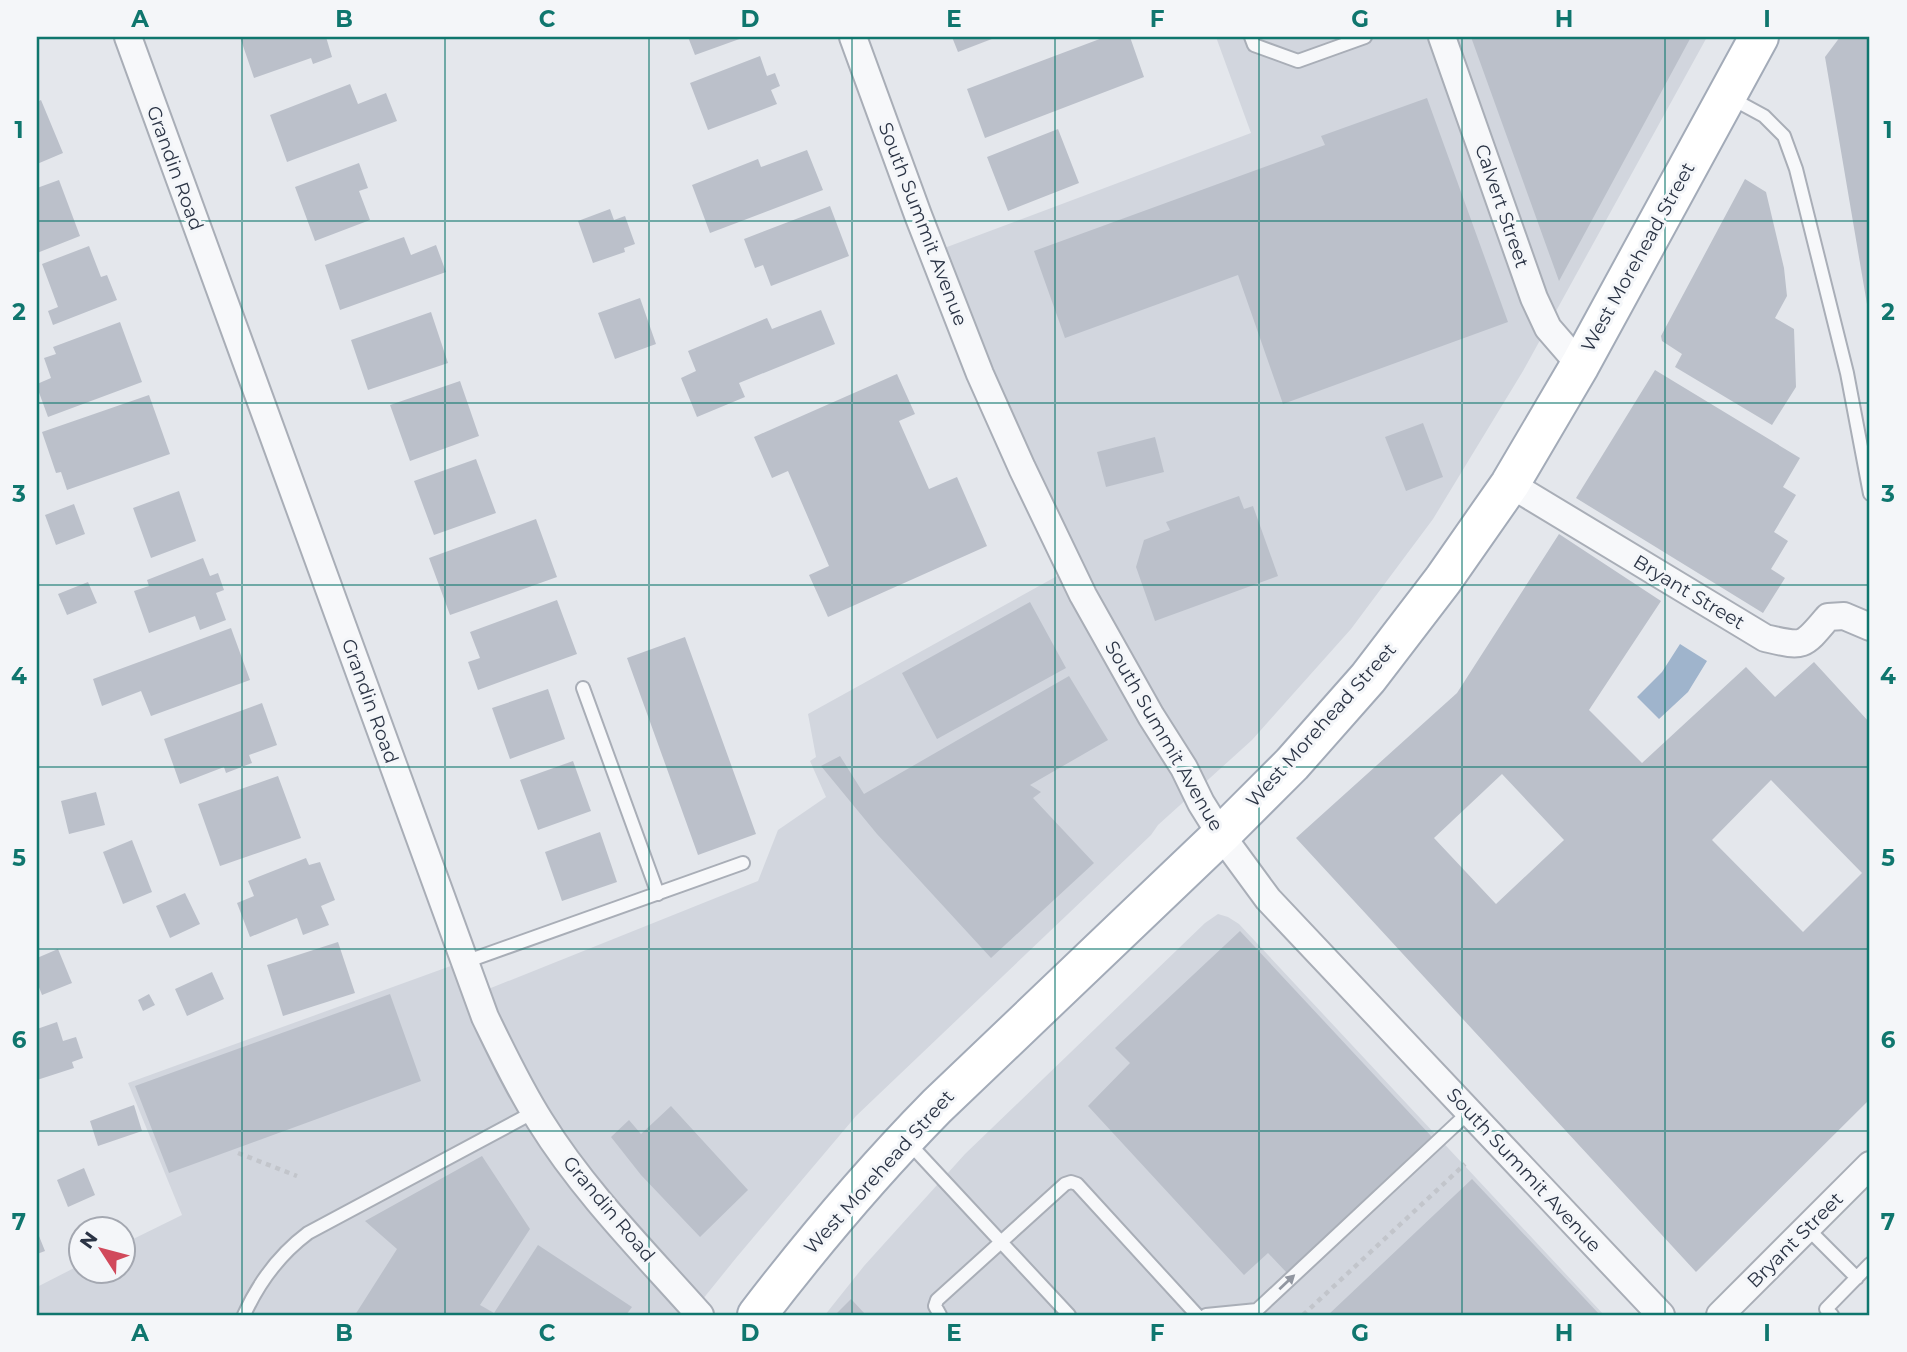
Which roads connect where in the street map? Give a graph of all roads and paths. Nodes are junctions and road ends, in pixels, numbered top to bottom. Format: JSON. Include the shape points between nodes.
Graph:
{"nodes":[{"id":1,"x":128,"y":37,"type":"edge"},
{"id":2,"x":853,"y":37,"type":"edge"},
{"id":3,"x":1251,"y":37,"type":"edge"},
{"id":4,"x":1365,"y":37,"type":"edge"},
{"id":5,"x":1442,"y":37,"type":"edge"},
{"id":6,"x":1759,"y":37,"type":"edge"},
{"id":7,"x":1726,"y":95,"type":"junction"},
{"id":8,"x":1580,"y":365,"type":"junction"},
{"id":9,"x":1510,"y":484,"type":"junction"},
{"id":10,"x":1870,"y":494,"type":"edge"},
{"id":11,"x":1870,"y":627,"type":"edge"},
{"id":12,"x":583,"y":688,"type":"dead end"},
{"id":13,"x":1221,"y":835,"type":"junction"},
{"id":14,"x":743,"y":863,"type":"dead end"},
{"id":15,"x":658,"y":894,"type":"junction"},
{"id":16,"x":465,"y":962,"type":"junction"},
{"id":17,"x":534,"y":1112,"type":"junction"},
{"id":18,"x":1469,"y":1112,"type":"junction"},
{"id":19,"x":905,"y":1138,"type":"junction"},
{"id":20,"x":238,"y":1153,"type":"dead end"},
{"id":21,"x":1465,"y":1164,"type":"dead end"},
{"id":22,"x":1870,"y":1164,"type":"edge"},
{"id":23,"x":297,"y":1176,"type":"dead end"},
{"id":24,"x":1807,"y":1228,"type":"junction"},
{"id":25,"x":1002,"y":1242,"type":"junction"},
{"id":26,"x":1870,"y":1264,"type":"edge"},
{"id":27,"x":1857,"y":1278,"type":"junction"},
{"id":28,"x":244,"y":1315,"type":"edge"},
{"id":29,"x":700,"y":1315,"type":"edge"},
{"id":30,"x":757,"y":1315,"type":"edge"},
{"id":31,"x":940,"y":1315,"type":"edge"},
{"id":32,"x":1069,"y":1315,"type":"edge"},
{"id":33,"x":1198,"y":1315,"type":"edge"},
{"id":34,"x":1206,"y":1315,"type":"edge"},
{"id":35,"x":1303,"y":1315,"type":"edge"},
{"id":36,"x":1661,"y":1315,"type":"edge"},
{"id":37,"x":1720,"y":1315,"type":"edge"},
{"id":38,"x":1832,"y":1315,"type":"edge"}],
"edges":[{"from":1,"to":16,"type":"street","name":"Grandin Road"},
{"from":2,"to":13,"type":"street","name":"South Summit Avenue","via":[[980,374],[1022,468],[1083,595]]},
{"from":3,"to":4,"type":"lane","via":[[1254,45],[1298,61]]},
{"from":5,"to":8,"type":"street","name":"Calvert Street","via":[[1534,298],[1548,328]]},
{"from":6,"to":7,"type":"main road","name":"West Morehead Street"},
{"from":7,"to":8,"type":"main road","name":"West Morehead Street"},
{"from":7,"to":10,"type":"lane","via":[[1765,116],[1784,136],[1796,169],[1847,373]]},
{"from":8,"to":9,"type":"main road","name":"West Morehead Street"},
{"from":9,"to":11,"type":"street","name":"Bryant Street","via":[[1765,638],[1795,645],[1809,639],[1828,617],[1844,616]]},
{"from":9,"to":13,"type":"main road","name":"West Morehead Street","via":[[1368,678]]},
{"from":12,"to":15,"type":"lane"},
{"from":13,"to":18,"type":"street","name":"South Summit Avenue","via":[[1268,899]]},
{"from":13,"to":19,"type":"main road","name":"West Morehead Street"},
{"from":14,"to":15,"type":"lane"},
{"from":15,"to":16,"type":"lane"},
{"from":16,"to":17,"type":"street","name":"Grandin Road","via":[[485,1017]]},
{"from":17,"to":28,"type":"lane","via":[[308,1233],[280,1258]]},
{"from":17,"to":29,"type":"street","name":"Grandin Road","via":[[606,1209]]},
{"from":34,"to":18,"type":"lane","one_way":true,"via":[[1257,1310]]},
{"from":18,"to":36,"type":"street","name":"South Summit Avenue"},
{"from":19,"to":25,"type":"lane"},
{"from":19,"to":30,"type":"main road","name":"West Morehead Street"},
{"from":20,"to":23,"type":"path"},
{"from":21,"to":35,"type":"path"},
{"from":22,"to":24,"type":"street","name":"Bryant Street"},
{"from":24,"to":27,"type":"lane"},
{"from":24,"to":37,"type":"street","name":"Bryant Street"},
{"from":25,"to":31,"type":"lane","via":[[937,1300]]},
{"from":25,"to":32,"type":"lane"},
{"from":25,"to":33,"type":"lane","via":[[1065,1184],[1077,1184]]},
{"from":26,"to":27,"type":"lane"},
{"from":27,"to":38,"type":"lane","via":[[1826,1309]]}]}
